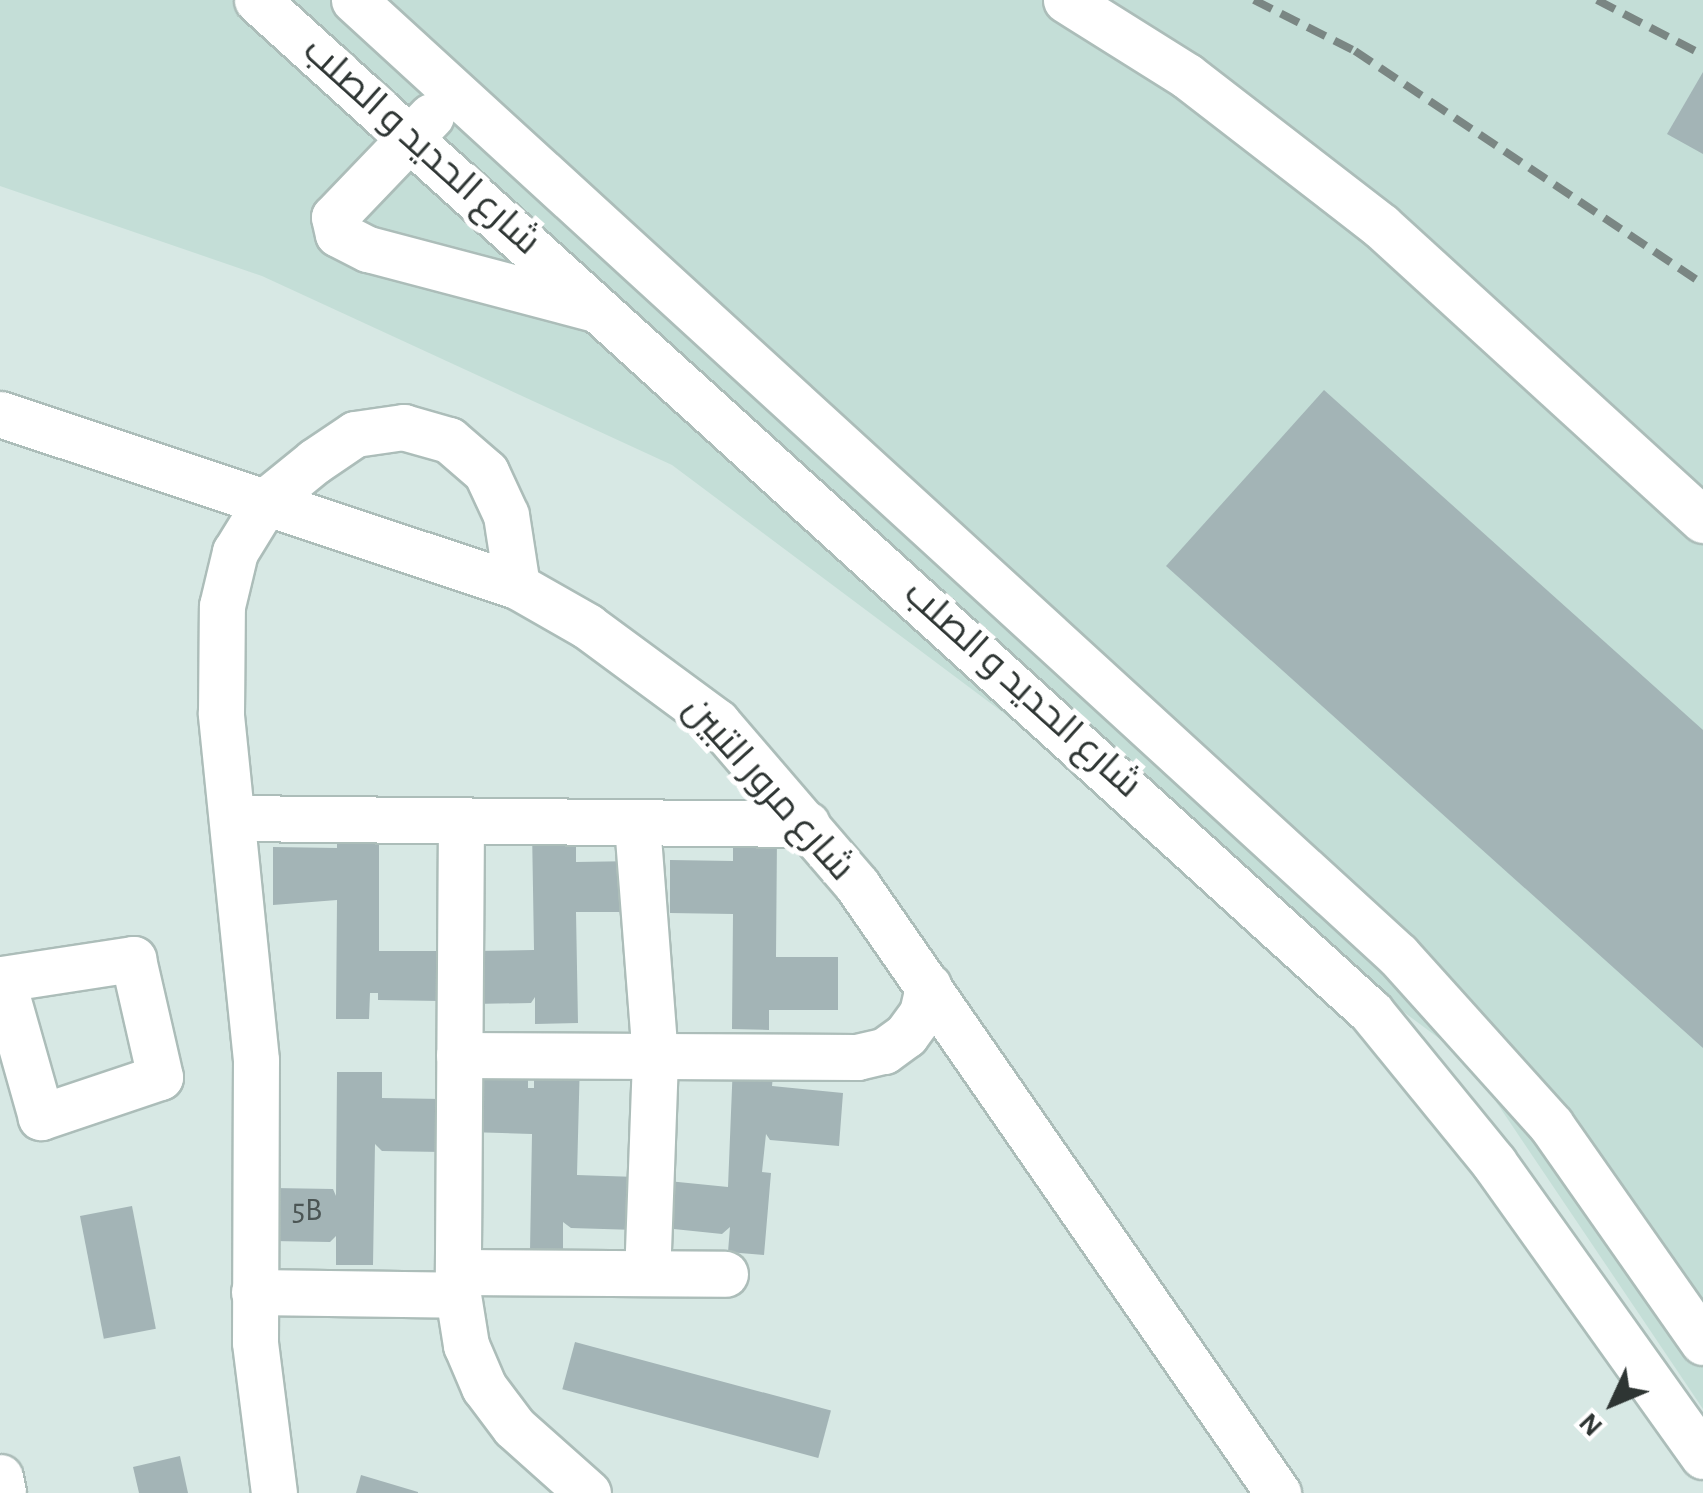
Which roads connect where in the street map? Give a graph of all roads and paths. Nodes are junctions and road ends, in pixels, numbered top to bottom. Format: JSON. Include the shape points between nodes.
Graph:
{"nodes":[{"id":1,"x":258,"y":0,"type":"edge"},
{"id":2,"x":354,"y":0,"type":"edge"},
{"id":3,"x":1066,"y":0,"type":"edge"},
{"id":4,"x":454,"y":92,"type":"junction"},
{"id":5,"x":411,"y":137,"type":"junction"},
{"id":6,"x":691,"y":308,"type":"junction"},
{"id":7,"x":602,"y":310,"type":"junction"},
{"id":8,"x":650,"y":354,"type":"junction"},
{"id":9,"x":0,"y":414,"type":"edge"},
{"id":10,"x":267,"y":500,"type":"junction"},
{"id":11,"x":1703,"y":520,"type":"edge"},
{"id":12,"x":517,"y":586,"type":"junction"},
{"id":13,"x":1112,"y":694,"type":"junction"},
{"id":14,"x":1072,"y":734,"type":"junction"},
{"id":15,"x":232,"y":818,"type":"junction"},
{"id":16,"x":461,"y":821,"type":"junction"},
{"id":17,"x":637,"y":824,"type":"junction"},
{"id":18,"x":807,"y":824,"type":"junction"},
{"id":19,"x":928,"y":986,"type":"junction"},
{"id":20,"x":5,"y":1023,"type":"edge"},
{"id":21,"x":459,"y":1055,"type":"junction"},
{"id":22,"x":655,"y":1059,"type":"junction"},
{"id":23,"x":13,"y":1078,"type":"edge"},
{"id":24,"x":1515,"y":1081,"type":"junction"},
{"id":25,"x":1462,"y":1121,"type":"junction"},
{"id":26,"x":647,"y":1273,"type":"junction"},
{"id":27,"x":725,"y":1274,"type":"dead end"},
{"id":28,"x":458,"y":1283,"type":"junction"},
{"id":29,"x":254,"y":1292,"type":"junction"},
{"id":30,"x":1703,"y":1342,"type":"edge"},
{"id":31,"x":1703,"y":1456,"type":"edge"},
{"id":32,"x":0,"y":1478,"type":"edge"},
{"id":33,"x":580,"y":1492,"type":"edge"},
{"id":34,"x":3,"y":1493,"type":"edge"},
{"id":35,"x":274,"y":1493,"type":"edge"},
{"id":36,"x":1278,"y":1493,"type":"edge"}],
"edges":[{"from":1,"to":5,"type":"street","name":"شارع الحديد و الصلب"},
{"from":2,"to":4,"type":"street","name":"شارع الحديد و الصلب"},
{"from":3,"to":11,"type":"street","via":[[1187,76],[1381,226]]},
{"from":4,"to":5,"type":"street"},
{"from":4,"to":6,"type":"street","name":"شارع الحديد و الصلب"},
{"from":5,"to":7,"type":"street","name":"شارع الحديد و الصلب"},
{"from":5,"to":7,"type":"street","via":[[334,217],[338,234],[368,249]]},
{"from":6,"to":8,"type":"street"},
{"from":6,"to":13,"type":"street","name":"شارع الحديد و الصلب"},
{"from":7,"to":8,"type":"street","name":"شارع الحديد و الصلب"},
{"from":8,"to":14,"type":"street","name":"شارع الحديد و الصلب"},
{"from":9,"to":10,"type":"street","name":"شارع مرور التبين"},
{"from":10,"to":12,"type":"street","name":"شارع مرور التبين"},
{"from":10,"to":12,"type":"street","via":[[355,434],[403,427],[449,440],[486,472],[506,516]]},
{"from":10,"to":15,"type":"street","via":[[235,552],[222,606],[221,713]]},
{"from":12,"to":18,"type":"street","name":"شارع مرور التبين","via":[[654,671],[717,722]]},
{"from":13,"to":14,"type":"street"},
{"from":13,"to":24,"type":"street","name":"شارع الحديد و الصلب","via":[[1398,955]]},
{"from":14,"to":25,"type":"street","name":"شارع الحديد و الصلب","via":[[1371,1012]]},
{"from":15,"to":16,"type":"street"},
{"from":15,"to":29,"type":"street","via":[[256,1060]]},
{"from":16,"to":17,"type":"street"},
{"from":16,"to":21,"type":"street"},
{"from":17,"to":18,"type":"street"},
{"from":17,"to":22,"type":"street"},
{"from":18,"to":19,"type":"street","name":"شارع مرور التبين"},
{"from":19,"to":22,"type":"street","via":[[922,1013],[884,1051],[857,1057]]},
{"from":19,"to":36,"type":"street","name":"شارع مرور التبين"},
{"from":20,"to":23,"type":"street"},
{"from":20,"to":23,"type":"street","via":[[1,986],[8,975],[127,958],[136,964],[162,1071],[156,1082],[48,1118],[35,1112]]},
{"from":21,"to":22,"type":"street"},
{"from":21,"to":28,"type":"street"},
{"from":22,"to":26,"type":"street"},
{"from":24,"to":25,"type":"street"},
{"from":24,"to":30,"type":"street","name":"شارع الحديد و الصلب"},
{"from":25,"to":31,"type":"street","name":"شارع الحديد و الصلب"},
{"from":26,"to":27,"type":"street"},
{"from":26,"to":28,"type":"street"},
{"from":28,"to":29,"type":"street"},
{"from":28,"to":33,"type":"street","via":[[466,1345],[484,1386],[514,1427]]},
{"from":29,"to":35,"type":"street","via":[[258,1391]]},
{"from":32,"to":34,"type":"street"}]}
